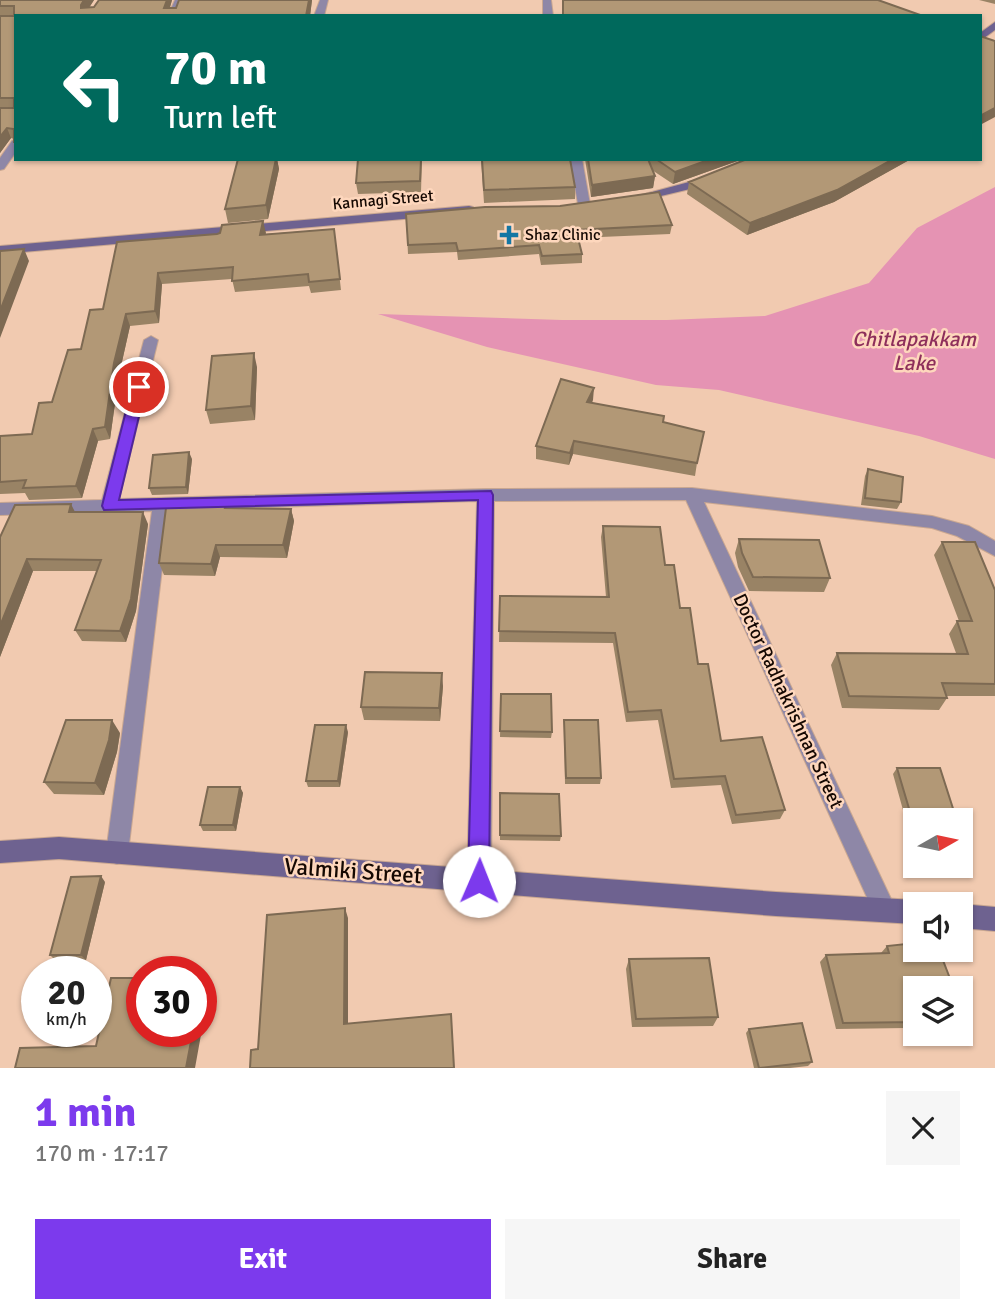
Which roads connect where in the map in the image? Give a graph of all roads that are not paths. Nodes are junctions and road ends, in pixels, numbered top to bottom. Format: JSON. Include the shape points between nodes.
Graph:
{"nodes":[{"id":1,"x":14,"y":146,"type":"edge"},
{"id":2,"x":576,"y":161,"type":"edge"},
{"id":3,"x":0,"y":167,"type":"edge"},
{"id":4,"x":729,"y":173,"type":"edge"},
{"id":5,"x":617,"y":200,"type":"edge"},
{"id":6,"x":583,"y":204,"type":"edge"},
{"id":7,"x":484,"y":210,"type":"edge"},
{"id":8,"x":0,"y":250,"type":"edge"},
{"id":9,"x":150,"y":340,"type":"dead end"},
{"id":10,"x":692,"y":494,"type":"junction"},
{"id":11,"x":486,"y":495,"type":"junction"},
{"id":12,"x":161,"y":504,"type":"junction"},
{"id":13,"x":109,"y":506,"type":"junction"},
{"id":14,"x":0,"y":509,"type":"edge"},
{"id":15,"x":995,"y":549,"type":"edge"},
{"id":16,"x":0,"y":852,"type":"edge"},
{"id":17,"x":117,"y":853,"type":"junction"},
{"id":18,"x":479,"y":881,"type":"junction"},
{"id":19,"x":884,"y":909,"type":"junction"},
{"id":20,"x":903,"y":911,"type":"edge"},
{"id":21,"x":973,"y":917,"type":"edge"},
{"id":22,"x":995,"y":919,"type":"edge"}],
"edges":[{"from":1,"to":3,"type":"street"},
{"from":2,"to":6,"type":"street"},
{"from":4,"to":5,"type":"street","via":[[694,186]]},
{"from":7,"to":8,"type":"street","name":"Kannagi Street"},
{"from":9,"to":13,"type":"street"},
{"from":10,"to":11,"type":"street"},
{"from":10,"to":15,"type":"street","via":[[932,522],[963,531]]},
{"from":10,"to":19,"type":"street","name":"Doctor Radhakrishnan Street"},
{"from":11,"to":12,"type":"street"},
{"from":11,"to":18,"type":"street"},
{"from":12,"to":13,"type":"street"},
{"from":12,"to":17,"type":"street"},
{"from":13,"to":14,"type":"street"},
{"from":16,"to":17,"type":"street","name":"Valmiki Street","via":[[60,848]]},
{"from":17,"to":18,"type":"street","name":"Valmiki Street"},
{"from":18,"to":19,"type":"street","name":"Valmiki Street"},
{"from":19,"to":20,"type":"street","name":"Valmiki Street"},
{"from":21,"to":22,"type":"street"}]}
